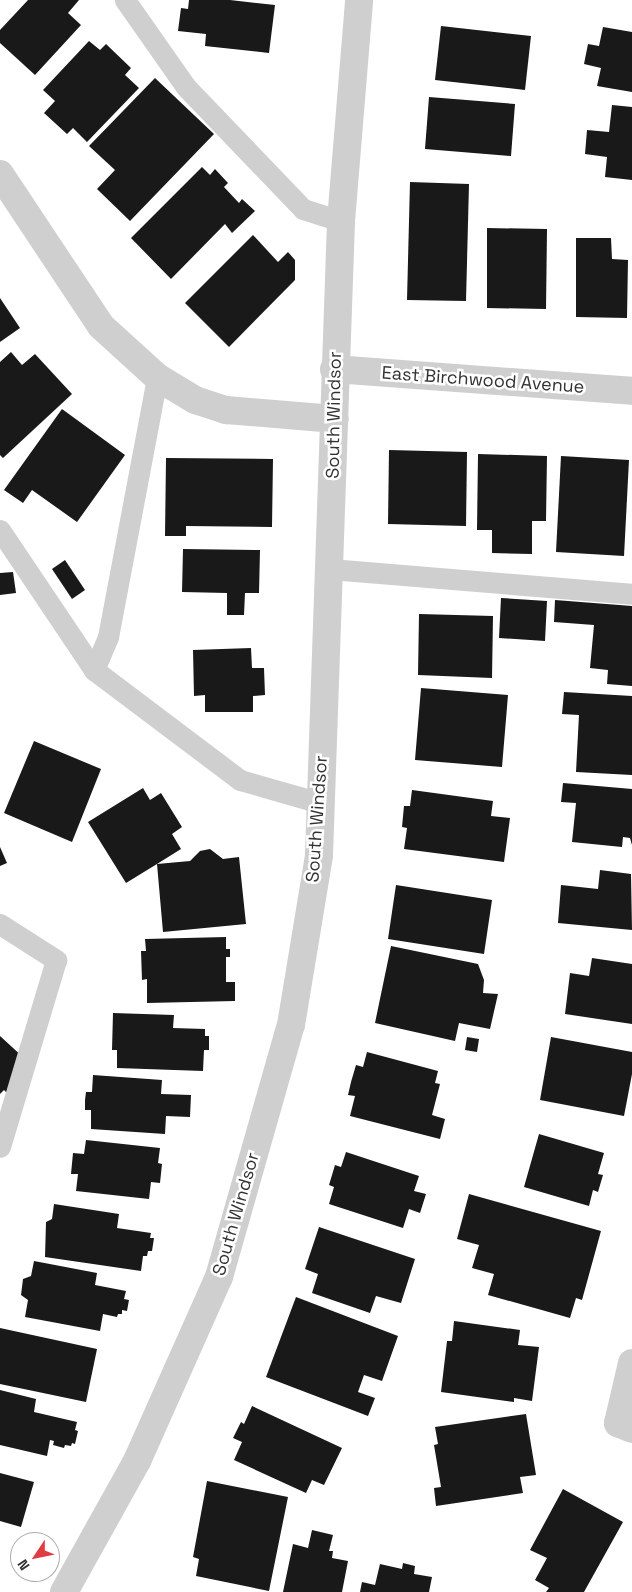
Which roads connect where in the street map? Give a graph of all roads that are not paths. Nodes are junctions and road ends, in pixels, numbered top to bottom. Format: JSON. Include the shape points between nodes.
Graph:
{"nodes":[{"id":1,"x":359,"y":0,"type":"edge"},
{"id":2,"x":133,"y":4,"type":"edge"},
{"id":3,"x":0,"y":174,"type":"edge"},
{"id":4,"x":341,"y":222,"type":"junction"},
{"id":5,"x":334,"y":369,"type":"junction"},
{"id":6,"x":157,"y":377,"type":"junction"},
{"id":7,"x":632,"y":390,"type":"edge"},
{"id":8,"x":335,"y":419,"type":"junction"},
{"id":9,"x":0,"y":530,"type":"edge"},
{"id":10,"x":330,"y":569,"type":"junction"},
{"id":11,"x":632,"y":594,"type":"edge"},
{"id":12,"x":94,"y":670,"type":"junction"},
{"id":13,"x":320,"y":803,"type":"junction"},
{"id":14,"x":0,"y":924,"type":"edge"},
{"id":15,"x":0,"y":1147,"type":"edge"},
{"id":16,"x":632,"y":1363,"type":"edge"},
{"id":17,"x":632,"y":1429,"type":"edge"},
{"id":18,"x":64,"y":1592,"type":"edge"}],
"edges":[{"from":1,"to":4,"type":"street","name":"South Windsor"},
{"from":2,"to":4,"type":"lane","via":[[186,87],[303,209]]},
{"from":3,"to":6,"type":"street","via":[[101,326]]},
{"from":4,"to":5,"type":"street","name":"South Windsor"},
{"from":5,"to":7,"type":"street","name":"East Birchwood Avenue"},
{"from":5,"to":8,"type":"street","name":"South Windsor"},
{"from":6,"to":8,"type":"street","via":[[195,400],[226,410]]},
{"from":6,"to":12,"type":"lane","via":[[108,637]]},
{"from":8,"to":10,"type":"street","name":"South Windsor"},
{"from":9,"to":12,"type":"lane"},
{"from":10,"to":11,"type":"lane"},
{"from":10,"to":13,"type":"street","name":"South Windsor"},
{"from":12,"to":13,"type":"lane","via":[[240,780]]},
{"from":13,"to":18,"type":"street","name":"South Windsor","via":[[318,855],[291,1025],[219,1277],[137,1460]]},
{"from":14,"to":15,"type":"lane","via":[[56,960]]},
{"from":16,"to":17,"type":"street","via":[[618,1423]]}]}
